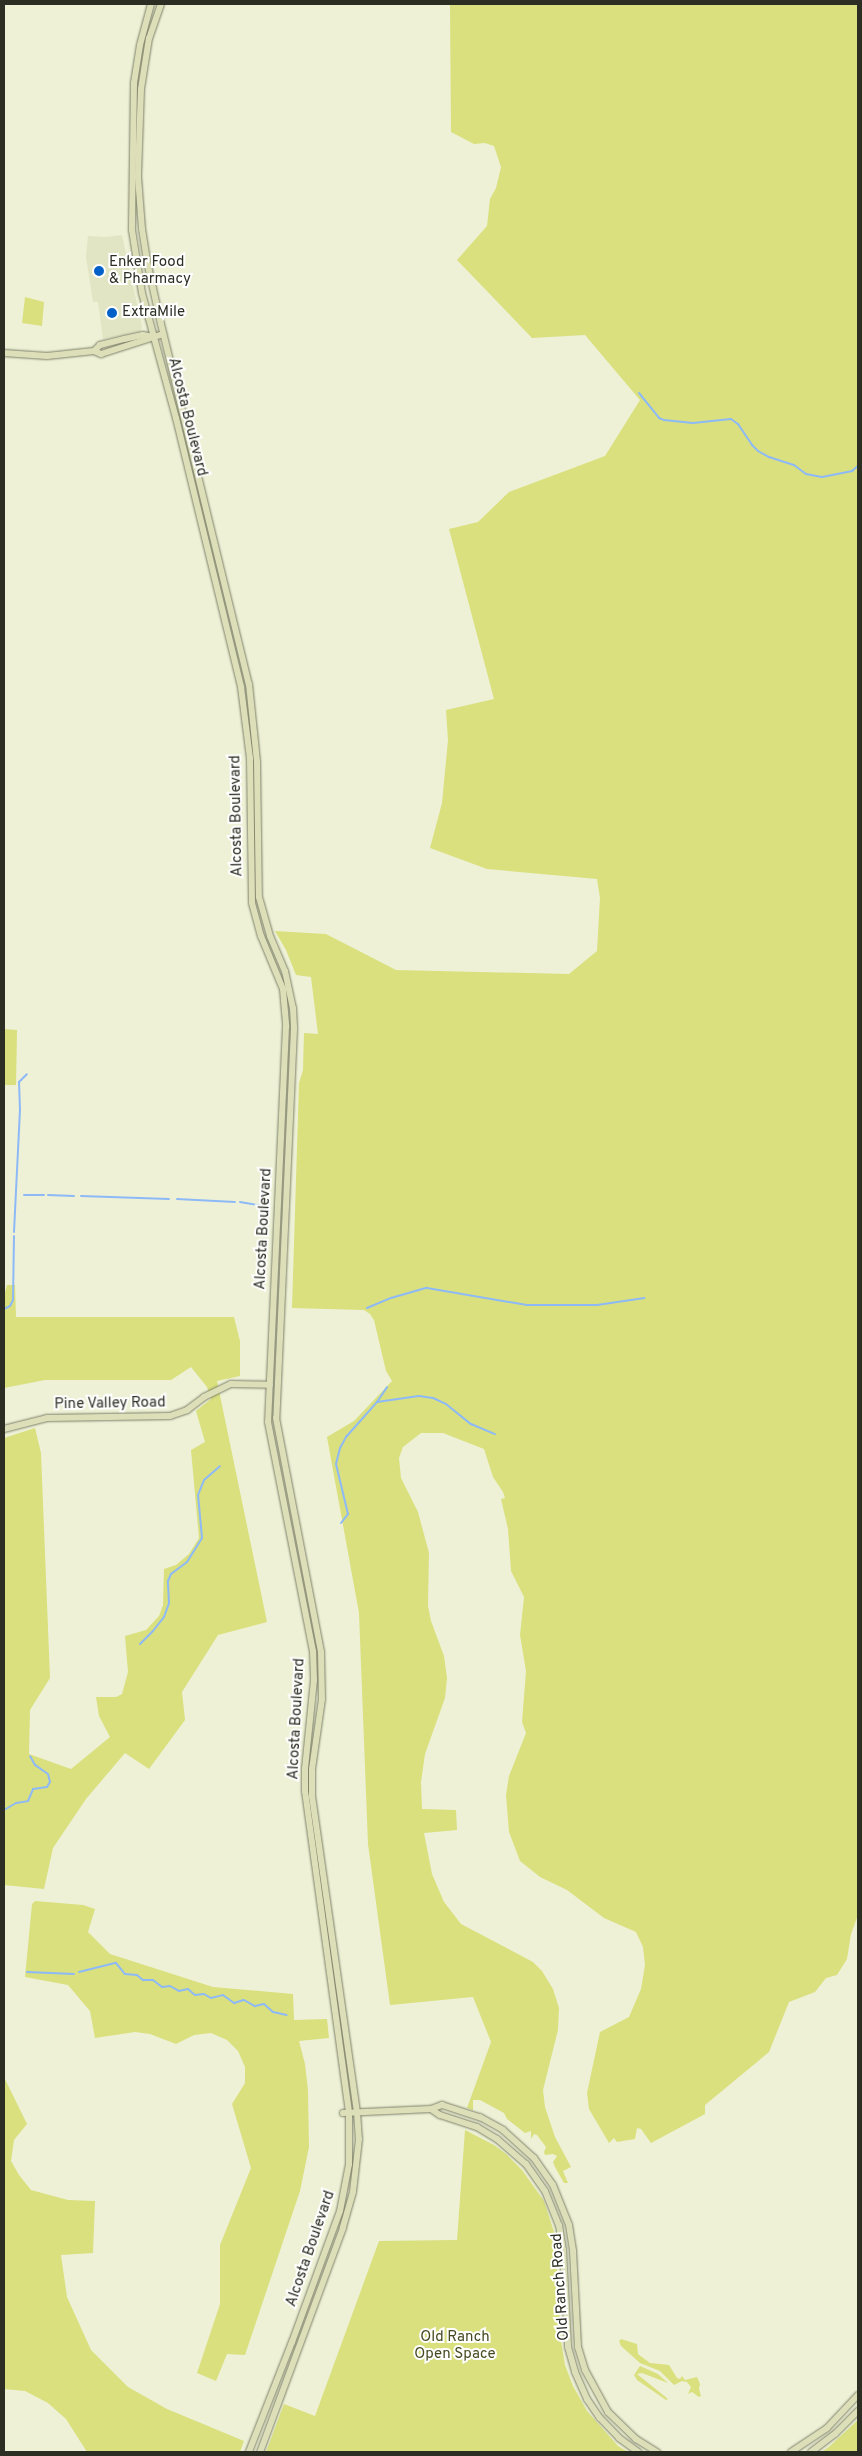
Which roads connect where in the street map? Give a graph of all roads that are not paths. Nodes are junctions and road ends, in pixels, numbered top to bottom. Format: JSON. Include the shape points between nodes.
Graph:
{"nodes":[{"id":1,"x":151,"y":4,"type":"edge"},
{"id":2,"x":161,"y":4,"type":"edge"},
{"id":3,"x":164,"y":334,"type":"junction"},
{"id":4,"x":154,"y":337,"type":"junction"},
{"id":5,"x":4,"y":353,"type":"edge"},
{"id":6,"x":250,"y":883,"type":"junction"},
{"id":7,"x":258,"y":883,"type":"junction"},
{"id":8,"x":270,"y":1385,"type":"junction"},
{"id":9,"x":4,"y":1429,"type":"edge"},
{"id":10,"x":432,"y":2110,"type":"junction"},
{"id":11,"x":357,"y":2112,"type":"junction"},
{"id":12,"x":346,"y":2113,"type":"junction"},
{"id":13,"x":858,"y":2395,"type":"edge"},
{"id":14,"x":858,"y":2411,"type":"edge"},
{"id":15,"x":249,"y":2452,"type":"edge"},
{"id":16,"x":260,"y":2452,"type":"edge"},
{"id":17,"x":638,"y":2452,"type":"edge"},
{"id":18,"x":657,"y":2452,"type":"edge"},
{"id":19,"x":791,"y":2452,"type":"edge"},
{"id":20,"x":811,"y":2452,"type":"edge"}],
"edges":[{"from":1,"to":4,"type":"main road","name":"Alcosta Boulevard","via":[[134,83],[131,183],[132,230],[142,293]]},
{"from":2,"to":3,"type":"main road","name":"Alcosta Boulevard","via":[[149,38],[143,71],[138,177],[148,266]]},
{"from":3,"to":4,"type":"main road"},
{"from":3,"to":7,"type":"main road","name":"Alcosta Boulevard","via":[[249,684],[257,762]]},
{"from":4,"to":5,"type":"main road","via":[[143,335],[100,345],[94,351],[48,356]]},
{"from":4,"to":6,"type":"main road","name":"Alcosta Boulevard","via":[[241,687],[250,758]]},
{"from":6,"to":7,"type":"main road"},
{"from":6,"to":8,"type":"main road","name":"Alcosta Boulevard","via":[[255,919],[283,989],[286,1027]]},
{"from":7,"to":11,"type":"main road","name":"Alcosta Boulevard","via":[[263,916],[285,971],[294,1029],[276,1418],[321,1652],[322,1699],[312,1770],[312,1796]]},
{"from":8,"to":9,"type":"main road","name":"Pine Valley Road","via":[[231,1384],[204,1397],[187,1410],[170,1416],[47,1418]]},
{"from":8,"to":12,"type":"main road","name":"Alcosta Boulevard","via":[[268,1422],[313,1652],[314,1680],[305,1791]]},
{"from":10,"to":11,"type":"main road","name":"Old Ranch Road"},
{"from":10,"to":17,"type":"main road","name":"Old Ranch Road","via":[[477,2127],[497,2139],[526,2164],[542,2185],[559,2225],[568,2347],[574,2372],[600,2418]]},
{"from":10,"to":18,"type":"main road","name":"Old Ranch Road","via":[[442,2106],[480,2117],[520,2143],[546,2174],[559,2196],[569,2225],[578,2347],[585,2370],[608,2412],[636,2439]]},
{"from":11,"to":12,"type":"main road","name":"Old Ranch Road"},
{"from":11,"to":16,"type":"main road","name":"Alcosta Boulevard","via":[[358,2147],[350,2208]]},
{"from":12,"to":15,"type":"main road","name":"Alcosta Boulevard","via":[[349,2164],[340,2211]]},
{"from":13,"to":19,"type":"main road","via":[[827,2428]]},
{"from":14,"to":20,"type":"main road"}]}
